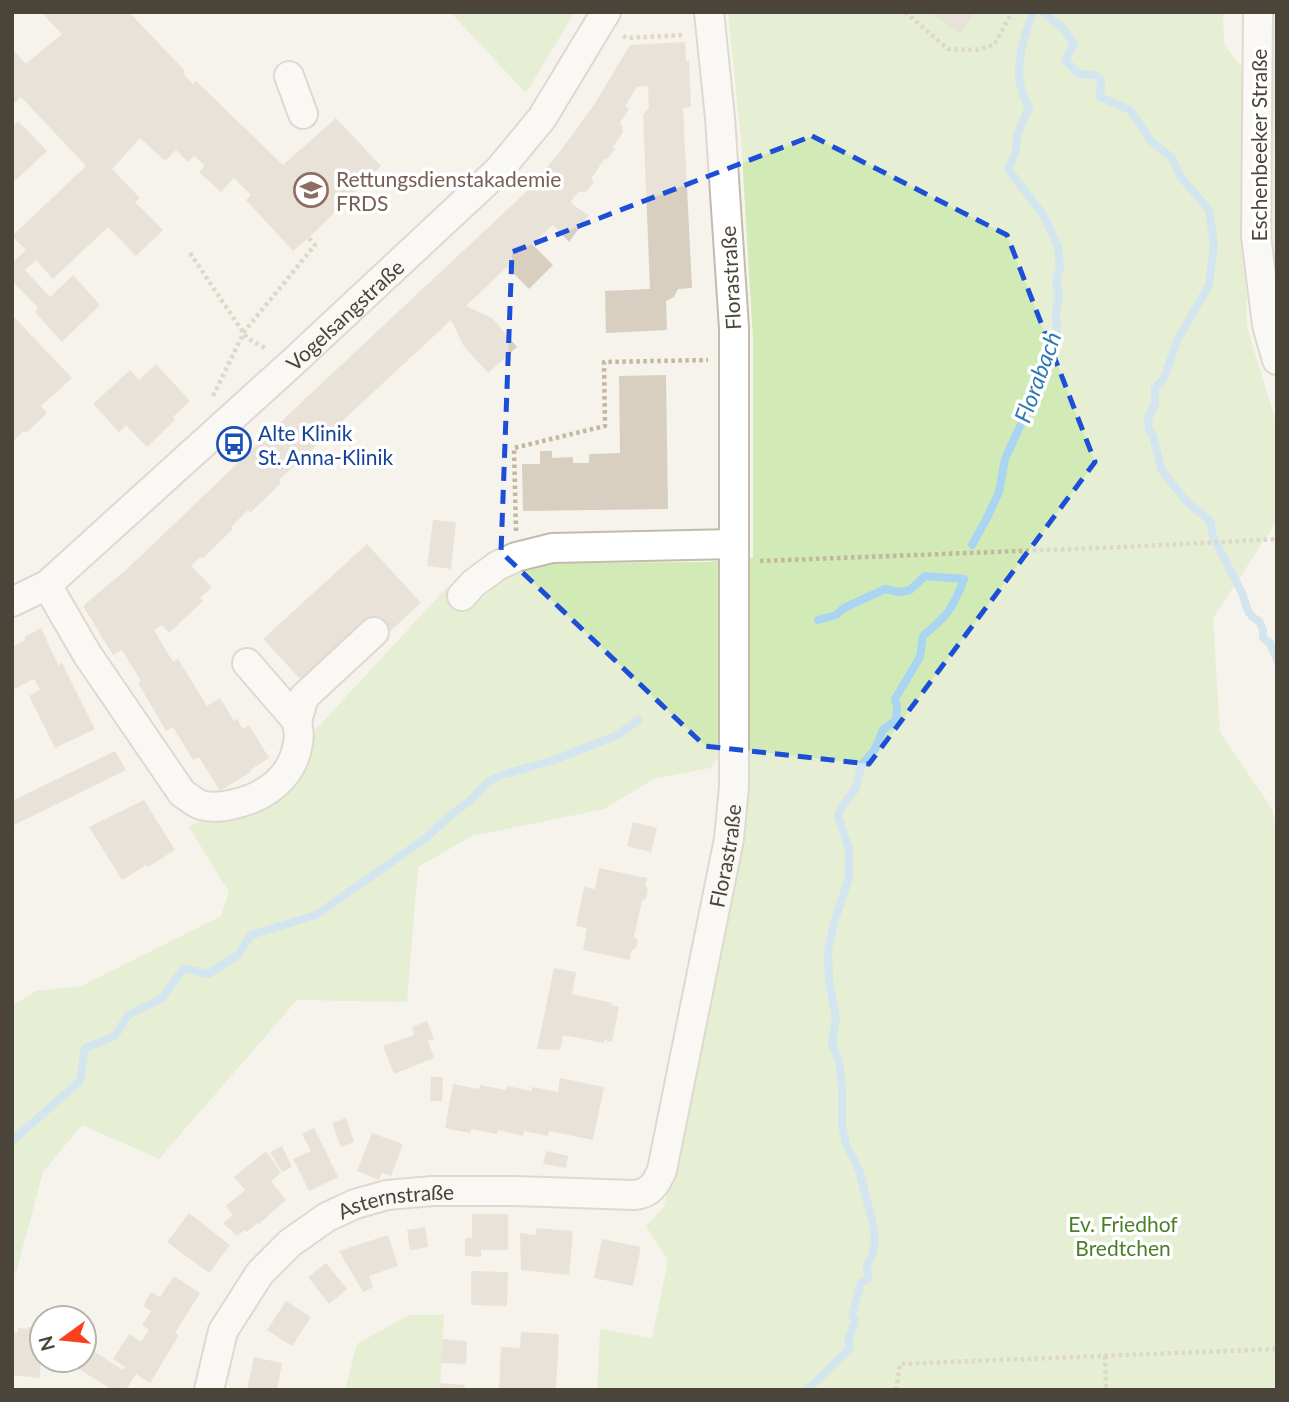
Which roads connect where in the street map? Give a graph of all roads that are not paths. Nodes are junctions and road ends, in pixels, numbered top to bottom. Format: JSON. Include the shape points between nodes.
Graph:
{"nodes":[{"id":1,"x":606,"y":12,"type":"edge"},
{"id":2,"x":1258,"y":12,"type":"edge"},
{"id":3,"x":710,"y":22,"type":"edge"},
{"id":4,"x":289,"y":76,"type":"dead end"},
{"id":5,"x":303,"y":114,"type":"dead end"},
{"id":6,"x":1277,"y":360,"type":"edge"},
{"id":7,"x":734,"y":553,"type":"junction"},
{"id":8,"x":47,"y":585,"type":"junction"},
{"id":9,"x":461,"y":596,"type":"dead end"},
{"id":10,"x":12,"y":602,"type":"edge"},
{"id":11,"x":374,"y":632,"type":"dead end"},
{"id":12,"x":247,"y":663,"type":"dead end"},
{"id":13,"x":297,"y":721,"type":"junction"},
{"id":14,"x":663,"y":1160,"type":"joint"},
{"id":15,"x":209,"y":1390,"type":"edge"}],
"edges":[{"from":1,"to":8,"type":"street","name":"Vogelsangstraße","via":[[542,118],[499,170]]},
{"from":2,"to":6,"type":"street","name":"Eschenbeeker Straße","via":[[1256,236],[1267,325]]},
{"from":3,"to":7,"type":"street","name":"Florastraße","via":[[733,314]]},
{"from":4,"to":5,"type":"street"},
{"from":7,"to":9,"type":"street","via":[[552,548],[497,566]]},
{"from":7,"to":14,"type":"street","name":"Florastraße","via":[[734,787],[729,839]]},
{"from":8,"to":10,"type":"street","name":"Vogelsangstraße"},
{"from":8,"to":13,"type":"street","via":[[183,793],[198,804],[231,805],[269,791],[295,755]]},
{"from":11,"to":13,"type":"street","via":[[304,697]]},
{"from":12,"to":13,"type":"street"},
{"from":14,"to":15,"type":"street","name":"Asternstraße","via":[[658,1180],[643,1194],[432,1191],[387,1195],[327,1217],[290,1243],[260,1273],[223,1331]]}]}
